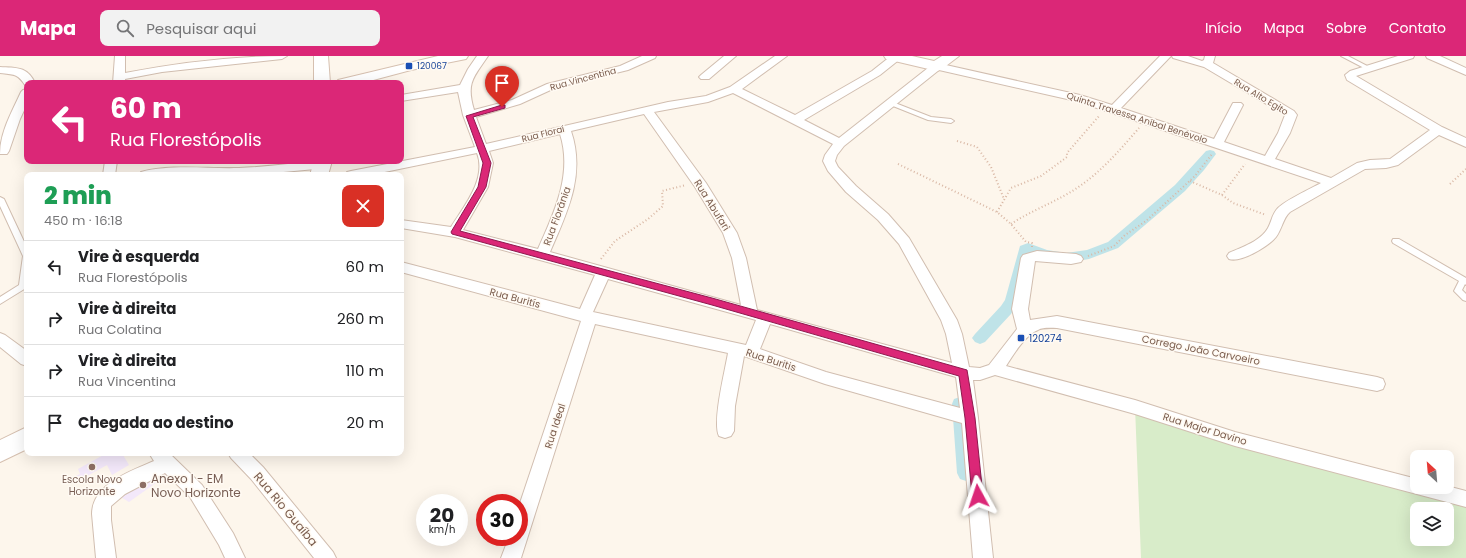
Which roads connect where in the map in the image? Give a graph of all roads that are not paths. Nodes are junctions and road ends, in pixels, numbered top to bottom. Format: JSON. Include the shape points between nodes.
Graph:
{"nodes":[{"id":1,"x":120,"y":56,"type":"edge"},
{"id":2,"x":282,"y":56,"type":"edge"},
{"id":3,"x":321,"y":56,"type":"edge"},
{"id":4,"x":461,"y":56,"type":"edge"},
{"id":5,"x":483,"y":56,"type":"edge"},
{"id":6,"x":651,"y":56,"type":"edge"},
{"id":7,"x":731,"y":56,"type":"edge"},
{"id":8,"x":782,"y":56,"type":"edge"},
{"id":9,"x":952,"y":56,"type":"edge"},
{"id":10,"x":1166,"y":56,"type":"edge"},
{"id":11,"x":1177,"y":56,"type":"edge"},
{"id":12,"x":1344,"y":56,"type":"edge"},
{"id":13,"x":1431,"y":56,"type":"edge"},
{"id":14,"x":894,"y":57,"type":"edge"},
{"id":15,"x":1404,"y":57,"type":"edge"},
{"id":16,"x":1204,"y":61,"type":"edge"},
{"id":17,"x":937,"y":66,"type":"junction"},
{"id":18,"x":1368,"y":68,"type":"junction"},
{"id":19,"x":0,"y":70,"type":"edge"},
{"id":20,"x":1466,"y":72,"type":"edge"},
{"id":21,"x":706,"y":77,"type":"dead end"},
{"id":22,"x":28,"y":80,"type":"edge"},
{"id":23,"x":120,"y":80,"type":"edge"},
{"id":24,"x":322,"y":80,"type":"edge"},
{"id":25,"x":356,"y":80,"type":"edge"},
{"id":26,"x":464,"y":88,"type":"junction"},
{"id":27,"x":734,"y":90,"type":"junction"},
{"id":28,"x":24,"y":98,"type":"edge"},
{"id":29,"x":404,"y":98,"type":"edge"},
{"id":30,"x":890,"y":103,"type":"junction"},
{"id":31,"x":1237,"y":105,"type":"dead end"},
{"id":32,"x":1111,"y":108,"type":"junction"},
{"id":33,"x":647,"y":110,"type":"junction"},
{"id":34,"x":469,"y":116,"type":"junction"},
{"id":35,"x":795,"y":120,"type":"junction"},
{"id":36,"x":951,"y":121,"type":"dead end"},
{"id":37,"x":564,"y":129,"type":"junction"},
{"id":38,"x":1438,"y":130,"type":"junction"},
{"id":39,"x":840,"y":143,"type":"junction"},
{"id":40,"x":1466,"y":143,"type":"edge"},
{"id":41,"x":1217,"y":144,"type":"junction"},
{"id":42,"x":481,"y":149,"type":"junction"},
{"id":43,"x":2,"y":153,"type":"edge"},
{"id":44,"x":1268,"y":161,"type":"junction"},
{"id":45,"x":322,"y":167,"type":"edge"},
{"id":46,"x":168,"y":172,"type":"edge"},
{"id":47,"x":239,"y":172,"type":"edge"},
{"id":48,"x":239,"y":172,"type":"edge"},
{"id":49,"x":366,"y":172,"type":"edge"},
{"id":50,"x":1331,"y":182,"type":"junction"},
{"id":51,"x":0,"y":199,"type":"edge"},
{"id":52,"x":404,"y":224,"type":"edge"},
{"id":53,"x":455,"y":232,"type":"junction"},
{"id":54,"x":1396,"y":241,"type":"dead end"},
{"id":55,"x":24,"y":252,"type":"edge"},
{"id":56,"x":542,"y":255,"type":"junction"},
{"id":57,"x":1234,"y":256,"type":"dead end"},
{"id":58,"x":1076,"y":259,"type":"road end"},
{"id":59,"x":404,"y":268,"type":"edge"},
{"id":60,"x":599,"y":271,"type":"junction"},
{"id":61,"x":24,"y":276,"type":"edge"},
{"id":62,"x":1464,"y":281,"type":"edge"},
{"id":63,"x":1466,"y":298,"type":"edge"},
{"id":64,"x":0,"y":302,"type":"edge"},
{"id":65,"x":750,"y":312,"type":"junction"},
{"id":66,"x":587,"y":316,"type":"junction"},
{"id":67,"x":765,"y":317,"type":"junction"},
{"id":68,"x":1025,"y":330,"type":"junction"},
{"id":69,"x":0,"y":339,"type":"edge"},
{"id":70,"x":744,"y":351,"type":"junction"},
{"id":71,"x":24,"y":357,"type":"edge"},
{"id":72,"x":995,"y":369,"type":"junction"},
{"id":73,"x":964,"y":373,"type":"junction"},
{"id":74,"x":1377,"y":384,"type":"dead end"},
{"id":75,"x":963,"y":417,"type":"junction"},
{"id":76,"x":725,"y":431,"type":"dead end"},
{"id":77,"x":24,"y":439,"type":"edge"},
{"id":78,"x":0,"y":452,"type":"edge"},
{"id":79,"x":240,"y":456,"type":"edge"},
{"id":80,"x":162,"y":458,"type":"edge"},
{"id":81,"x":1410,"y":485,"type":"edge"},
{"id":82,"x":1446,"y":494,"type":"edge"},
{"id":83,"x":1466,"y":499,"type":"edge"},
{"id":84,"x":528,"y":507,"type":"edge"},
{"id":85,"x":515,"y":546,"type":"edge"},
{"id":86,"x":330,"y":557,"type":"edge"},
{"id":87,"x":106,"y":558,"type":"edge"},
{"id":88,"x":235,"y":558,"type":"edge"},
{"id":89,"x":511,"y":558,"type":"edge"},
{"id":90,"x":983,"y":558,"type":"edge"}],
"edges":[{"from":1,"to":23,"type":"street"},
{"from":2,"to":23,"type":"street","via":[[162,69]]},
{"from":3,"to":24,"type":"street"},
{"from":4,"to":25,"type":"street"},
{"from":5,"to":26,"type":"street"},
{"from":6,"to":34,"type":"street","name":"Rua Vincentina","via":[[624,68],[551,86],[509,104]]},
{"from":7,"to":21,"type":"street"},
{"from":8,"to":27,"type":"street","name":"Rua Floraí"},
{"from":9,"to":17,"type":"street"},
{"from":10,"to":32,"type":"street"},
{"from":11,"to":16,"type":"street"},
{"from":12,"to":18,"type":"lane"},
{"from":13,"to":20,"type":"street"},
{"from":14,"to":17,"type":"street","name":"Quinta Travessa Aníbal Benévolo"},
{"from":14,"to":35,"type":"street","via":[[876,73]]},
{"from":15,"to":18,"type":"street"},
{"from":16,"to":44,"type":"street","name":"Rua Alto Egito","via":[[1290,113],[1284,133]]},
{"from":17,"to":30,"type":"street"},
{"from":17,"to":32,"type":"street","name":"Quinta Travessa Aníbal Benévolo","via":[[1032,86]]},
{"from":18,"to":38,"type":"street","via":[[1350,75],[1351,78]]},
{"from":19,"to":22,"type":"street","via":[[19,72]]},
{"from":26,"to":29,"type":"street"},
{"from":26,"to":34,"type":"street"},
{"from":27,"to":33,"type":"street","name":"Rua Floraí","via":[[708,100]]},
{"from":27,"to":35,"type":"street"},
{"from":28,"to":43,"type":"street"},
{"from":30,"to":36,"type":"lane","via":[[930,119]]},
{"from":30,"to":39,"type":"street"},
{"from":31,"to":41,"type":"street"},
{"from":32,"to":41,"type":"street","name":"Quinta Travessa Aníbal Benévolo"},
{"from":33,"to":37,"type":"street","name":"Rua Floraí"},
{"from":33,"to":65,"type":"street","name":"Rua Abufari","via":[[718,211],[730,233],[739,258]]},
{"from":34,"to":42,"type":"street"},
{"from":35,"to":39,"type":"street"},
{"from":37,"to":42,"type":"street","name":"Rua Floraí"},
{"from":37,"to":56,"type":"street","name":"Rua Florânia","via":[[569,140],[571,175]]},
{"from":38,"to":40,"type":"street"},
{"from":38,"to":50,"type":"street","via":[[1394,162],[1367,164]]},
{"from":39,"to":73,"type":"street","via":[[831,154],[829,161],[832,168],[883,217],[904,242],[948,320]]},
{"from":41,"to":44,"type":"street","name":"Quinta Travessa Aníbal Benévolo"},
{"from":42,"to":49,"type":"street","name":"Rua Floraí"},
{"from":42,"to":53,"type":"street","via":[[487,163],[482,187]]},
{"from":44,"to":50,"type":"street","name":"Quinta Travessa Aníbal Benévolo"},
{"from":45,"to":48,"type":"street"},
{"from":46,"to":47,"type":"street"},
{"from":50,"to":57,"type":"street","via":[[1279,213],[1275,229],[1269,236]]},
{"from":51,"to":55,"type":"lane"},
{"from":52,"to":53,"type":"street"},
{"from":53,"to":56,"type":"street"},
{"from":54,"to":62,"type":"lane"},
{"from":56,"to":60,"type":"street"},
{"from":58,"to":68,"type":"street","via":[[1032,249],[1027,262],[1020,309]]},
{"from":59,"to":66,"type":"street","name":"Rua Buritís"},
{"from":60,"to":65,"type":"street"},
{"from":60,"to":66,"type":"street"},
{"from":61,"to":64,"type":"lane","via":[[23,286]]},
{"from":62,"to":63,"type":"lane","via":[[1458,291]]},
{"from":65,"to":67,"type":"street"},
{"from":66,"to":70,"type":"street","name":"Rua Buritis"},
{"from":66,"to":84,"type":"street","name":"Rua Ideal"},
{"from":67,"to":70,"type":"street"},
{"from":67,"to":73,"type":"street"},
{"from":68,"to":72,"type":"street"},
{"from":68,"to":74,"type":"street","name":"Corrego João Carvoeiro","via":[[1034,325],[1057,322]]},
{"from":69,"to":71,"type":"street"},
{"from":70,"to":75,"type":"street","name":"Rua Buritis","via":[[825,378]]},
{"from":70,"to":76,"type":"street","via":[[727,406]]},
{"from":72,"to":73,"type":"street","via":[[980,374]]},
{"from":72,"to":81,"type":"street","name":"Rua Major Davino","via":[[1135,407],[1235,440]]},
{"from":73,"to":75,"type":"street"},
{"from":75,"to":90,"type":"street"},
{"from":77,"to":78,"type":"street"},
{"from":79,"to":86,"type":"street","name":"Rua Rio Guaíba"},
{"from":80,"to":87,"type":"street","via":[[106,498],[101,506]]},
{"from":80,"to":88,"type":"street","via":[[196,491]]},
{"from":82,"to":83,"type":"street","name":"Rua Major Davino"},
{"from":85,"to":89,"type":"street","name":"Rua Ideal"}]}
